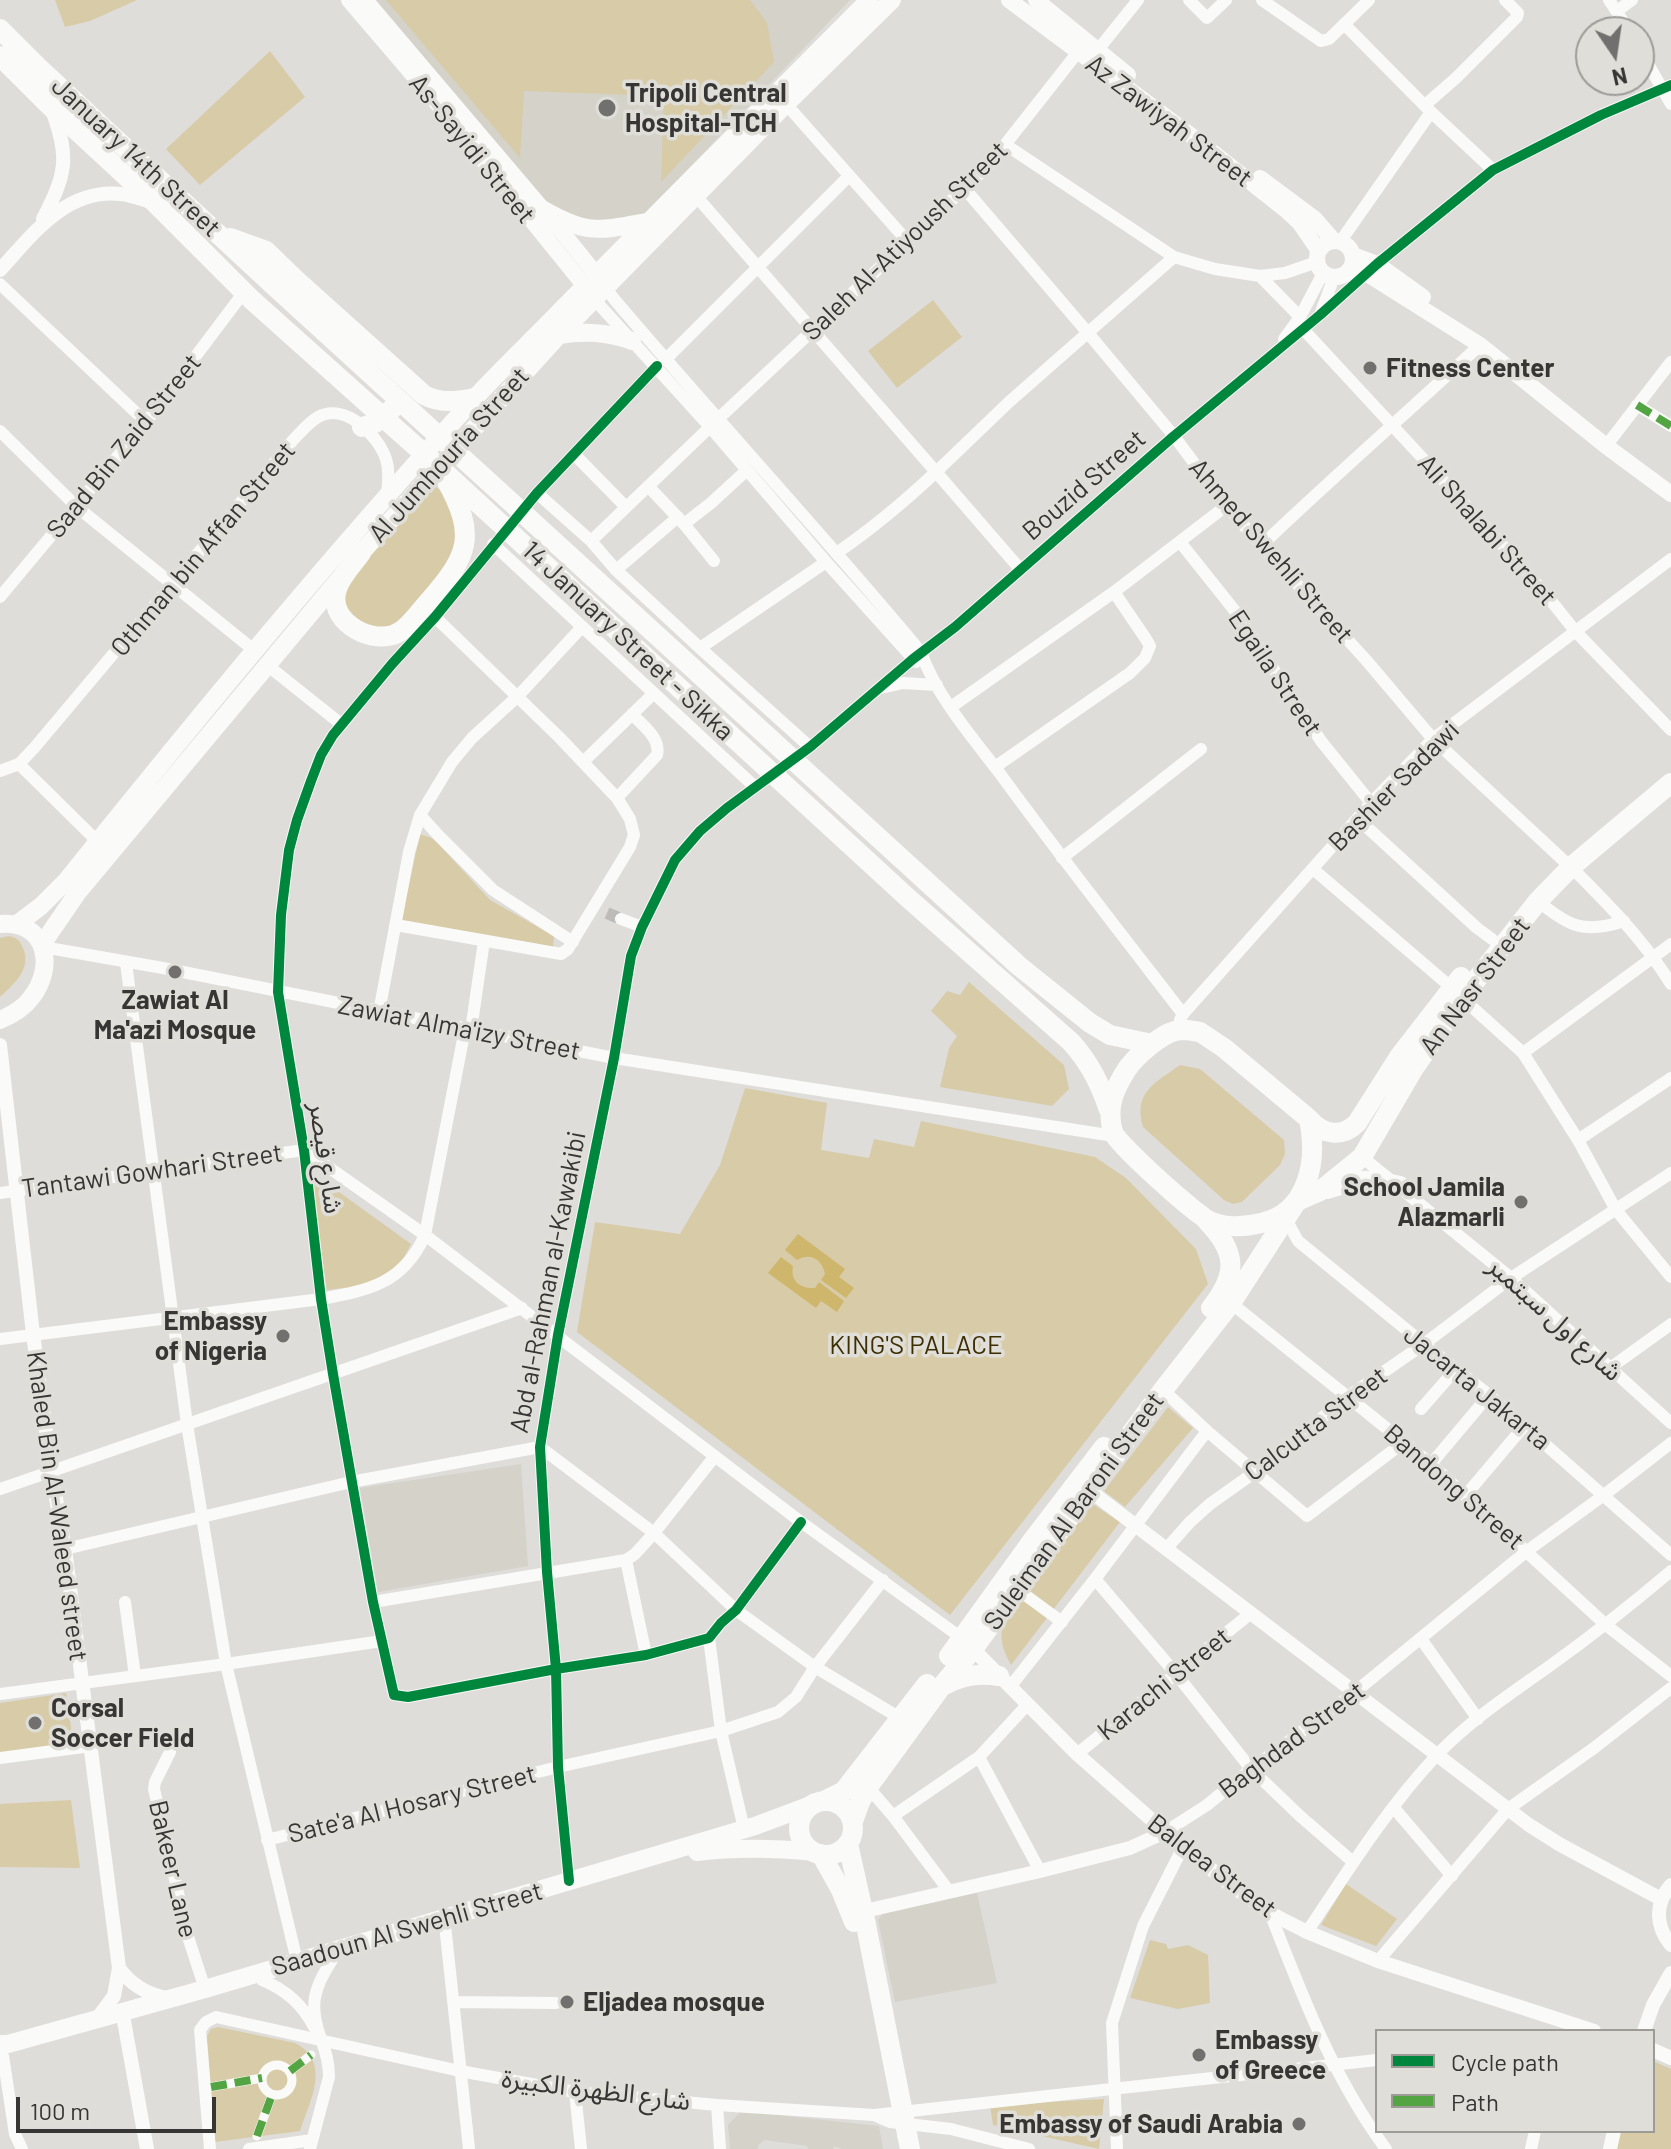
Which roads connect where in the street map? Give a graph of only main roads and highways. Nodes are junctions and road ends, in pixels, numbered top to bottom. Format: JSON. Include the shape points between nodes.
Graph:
{"nodes":[{"id":1,"x":349,"y":0,"type":"edge"},
{"id":2,"x":365,"y":0,"type":"edge"},
{"id":3,"x":869,"y":0,"type":"edge"},
{"id":4,"x":892,"y":0,"type":"edge"},
{"id":5,"x":1009,"y":0,"type":"edge"},
{"id":6,"x":1036,"y":0,"type":"edge"},
{"id":7,"x":0,"y":29,"type":"edge"},
{"id":8,"x":0,"y":56,"type":"edge"},
{"id":9,"x":542,"y":209,"type":"junction"},
{"id":10,"x":647,"y":222,"type":"junction"},
{"id":11,"x":219,"y":233,"type":"junction"},
{"id":12,"x":1337,"y":241,"type":"junction"},
{"id":13,"x":1362,"y":264,"type":"junction"},
{"id":14,"x":1324,"y":266,"type":"junction"},
{"id":15,"x":272,"y":284,"type":"joint"},
{"id":16,"x":595,"y":287,"type":"junction"},
{"id":17,"x":248,"y":296,"type":"joint"},
{"id":18,"x":559,"y":335,"type":"junction"},
{"id":19,"x":632,"y":341,"type":"road end"},
{"id":20,"x":406,"y":379,"type":"junction"},
{"id":21,"x":475,"y":398,"type":"junction"},
{"id":22,"x":362,"y":427,"type":"road end"},
{"id":23,"x":441,"y":469,"type":"junction"},
{"id":24,"x":1671,"y":494,"type":"edge"},
{"id":25,"x":361,"y":553,"type":"junction"},
{"id":26,"x":261,"y":658,"type":"junction"},
{"id":27,"x":1671,"y":770,"type":"edge"},
{"id":28,"x":1671,"y":783,"type":"edge"},
{"id":29,"x":1567,"y":864,"type":"junction"},
{"id":30,"x":8,"y":924,"type":"edge"},
{"id":31,"x":43,"y":945,"type":"junction"},
{"id":32,"x":1457,"y":993,"type":"junction"},
{"id":33,"x":0,"y":1020,"type":"edge"},
{"id":34,"x":1152,"y":1044,"type":"junction"},
{"id":35,"x":1109,"y":1110,"type":"junction"},
{"id":36,"x":1309,"y":1119,"type":"junction"},
{"id":37,"x":1351,"y":1129,"type":"junction"},
{"id":38,"x":1328,"y":1132,"type":"junction"},
{"id":39,"x":1359,"y":1156,"type":"junction"},
{"id":40,"x":1400,"y":1186,"type":"road end"},
{"id":41,"x":1320,"y":1191,"type":"junction"},
{"id":42,"x":1297,"y":1201,"type":"junction"},
{"id":43,"x":1207,"y":1221,"type":"junction"},
{"id":44,"x":968,"y":1644,"type":"junction"},
{"id":45,"x":1004,"y":1682,"type":"road end"},
{"id":46,"x":941,"y":1687,"type":"junction"},
{"id":47,"x":818,"y":1803,"type":"junction"},
{"id":48,"x":853,"y":1821,"type":"junction"},
{"id":49,"x":750,"y":1828,"type":"junction"},
{"id":50,"x":848,"y":1844,"type":"junction"},
{"id":51,"x":766,"y":1848,"type":"junction"},
{"id":52,"x":818,"y":1853,"type":"junction"},
{"id":53,"x":857,"y":1912,"type":"junction"},
{"id":54,"x":1,"y":2053,"type":"edge"},
{"id":55,"x":892,"y":2117,"type":"junction"},
{"id":56,"x":895,"y":2149,"type":"edge"},
{"id":57,"x":910,"y":2149,"type":"edge"}],
"edges":[{"from":1,"to":16,"type":"main road","name":"As-Sayidi Street"},
{"from":2,"to":9,"type":"main road","name":"As-Sayidi Street"},
{"from":3,"to":10,"type":"main road","name":"Al Jumhouria Street"},
{"from":4,"to":16,"type":"main road","name":"Al Jumhouria Street","via":[[696,196]]},
{"from":5,"to":14,"type":"main road","name":"Az Zawiyah Street","via":[[1287,211]]},
{"from":6,"to":12,"type":"main road"},
{"from":7,"to":11,"type":"highway","name":"January 14th Street"},
{"from":8,"to":17,"type":"highway","name":"January 14th Street"},
{"from":9,"to":10,"type":"main road","via":[[587,230]]},
{"from":9,"to":16,"type":"main road","name":"As-Sayidi Street"},
{"from":10,"to":16,"type":"main road","name":"Al Jumhouria Street"},
{"from":11,"to":15,"type":"highway","name":"January 14th Street"},
{"from":11,"to":20,"type":"highway","via":[[266,251]]},
{"from":12,"to":13,"type":"main road","via":[[1349,246]]},
{"from":12,"to":14,"type":"main road","via":[[1323,246]]},
{"from":13,"to":14,"type":"main road","via":[[1346,274]]},
{"from":13,"to":24,"type":"main road","via":[[1445,314]]},
{"from":15,"to":34,"type":"highway","name":"14 January Street - Sikka","via":[[1019,966],[1110,1035]]},
{"from":16,"to":18,"type":"main road","name":"Al Jumhouria Street"},
{"from":16,"to":21,"type":"main road","name":"Al Jumhouria Street"},
{"from":17,"to":23,"type":"highway","name":"14 January Street - Sikka"},
{"from":18,"to":19,"type":"main road","via":[[598,332]]},
{"from":18,"to":25,"type":"main road","name":"Al Jumhouria Street"},
{"from":20,"to":21,"type":"highway","via":[[433,400]]},
{"from":20,"to":22,"type":"highway","via":[[387,415]]},
{"from":21,"to":26,"type":"main road","name":"Al Jumhouria Street","via":[[387,497]]},
{"from":23,"to":25,"type":"highway","via":[[465,527],[462,555],[446,581],[397,633],[371,637],[346,622],[340,612],[336,591]]},
{"from":23,"to":35,"type":"highway","name":"14 January Street - Sikka","via":[[1071,1042],[1099,1080]]},
{"from":25,"to":26,"type":"main road","name":"Al Jumhouria Street"},
{"from":26,"to":30,"type":"main road","name":"Al Jumhouria Street","via":[[67,880],[41,906]]},
{"from":26,"to":31,"type":"main road","name":"Al Jumhouria Street","via":[[78,892]]},
{"from":27,"to":29,"type":"highway","name":"An Nasr Street"},
{"from":28,"to":29,"type":"highway","name":"An Nasr Street"},
{"from":29,"to":32,"type":"highway","name":"An Nasr Street"},
{"from":29,"to":32,"type":"highway","name":"An Nasr Street","via":[[1529,895]]},
{"from":30,"to":31,"type":"main road","via":[[29,929]]},
{"from":31,"to":33,"type":"main road","via":[[44,968],[33,996]]},
{"from":32,"to":37,"type":"highway","name":"An Nasr Street","via":[[1399,1057]]},
{"from":32,"to":39,"type":"highway","name":"An Nasr Street"},
{"from":34,"to":35,"type":"highway","via":[[1131,1063]]},
{"from":34,"to":36,"type":"highway","via":[[1179,1022],[1200,1032]]},
{"from":35,"to":43,"type":"highway","via":[[1114,1136]]},
{"from":36,"to":38,"type":"highway"},
{"from":36,"to":42,"type":"highway","via":[[1310,1172]]},
{"from":37,"to":38,"type":"highway"},
{"from":37,"to":39,"type":"highway","via":[[1355,1142],[1364,1145]]},
{"from":38,"to":39,"type":"highway","via":[[1344,1152]]},
{"from":39,"to":41,"type":"highway","name":"An Nasr Street"},
{"from":40,"to":41,"type":"highway","via":[[1374,1179]]},
{"from":41,"to":42,"type":"highway","name":"An Nasr Street"},
{"from":42,"to":43,"type":"highway","via":[[1273,1221],[1222,1226]]},
{"from":42,"to":44,"type":"highway","name":"Suleiman Al Baroni Street","via":[[1231,1303],[1017,1589]]},
{"from":43,"to":44,"type":"highway","name":"Suleiman Al Baroni Street","via":[[1231,1256],[1221,1295],[1032,1541]]},
{"from":44,"to":46,"type":"highway","name":"Suleiman Al Baroni Street"},
{"from":44,"to":47,"type":"highway","name":"Suleiman Al Baroni Street","via":[[900,1718],[844,1791]]},
{"from":45,"to":46,"type":"highway","via":[[968,1675]]},
{"from":46,"to":48,"type":"highway","name":"Suleiman Al Baroni Street","via":[[868,1787]]},
{"from":47,"to":48,"type":"highway","via":[[839,1804]]},
{"from":47,"to":49,"type":"main road","name":"Saadoun Al Swehli Street"},
{"from":47,"to":52,"type":"highway","via":[[804,1812],[799,1830],[807,1847]]},
{"from":48,"to":50,"type":"highway"},
{"from":49,"to":51,"type":"main road","via":[[774,1825],[783,1831],[782,1843]]},
{"from":49,"to":54,"type":"main road","name":"Saadoun Al Swehli Street","via":[[8,2044]]},
{"from":50,"to":52,"type":"highway","via":[[836,1853]]},
{"from":50,"to":53,"type":"highway"},
{"from":51,"to":52,"type":"main road","name":"Saadoun Al Swehli Street"},
{"from":51,"to":54,"type":"main road","name":"Saadoun Al Swehli Street","via":[[693,1852]]},
{"from":52,"to":53,"type":"highway"},
{"from":53,"to":55,"type":"highway"},
{"from":55,"to":56,"type":"highway"},
{"from":55,"to":57,"type":"highway"}]}
